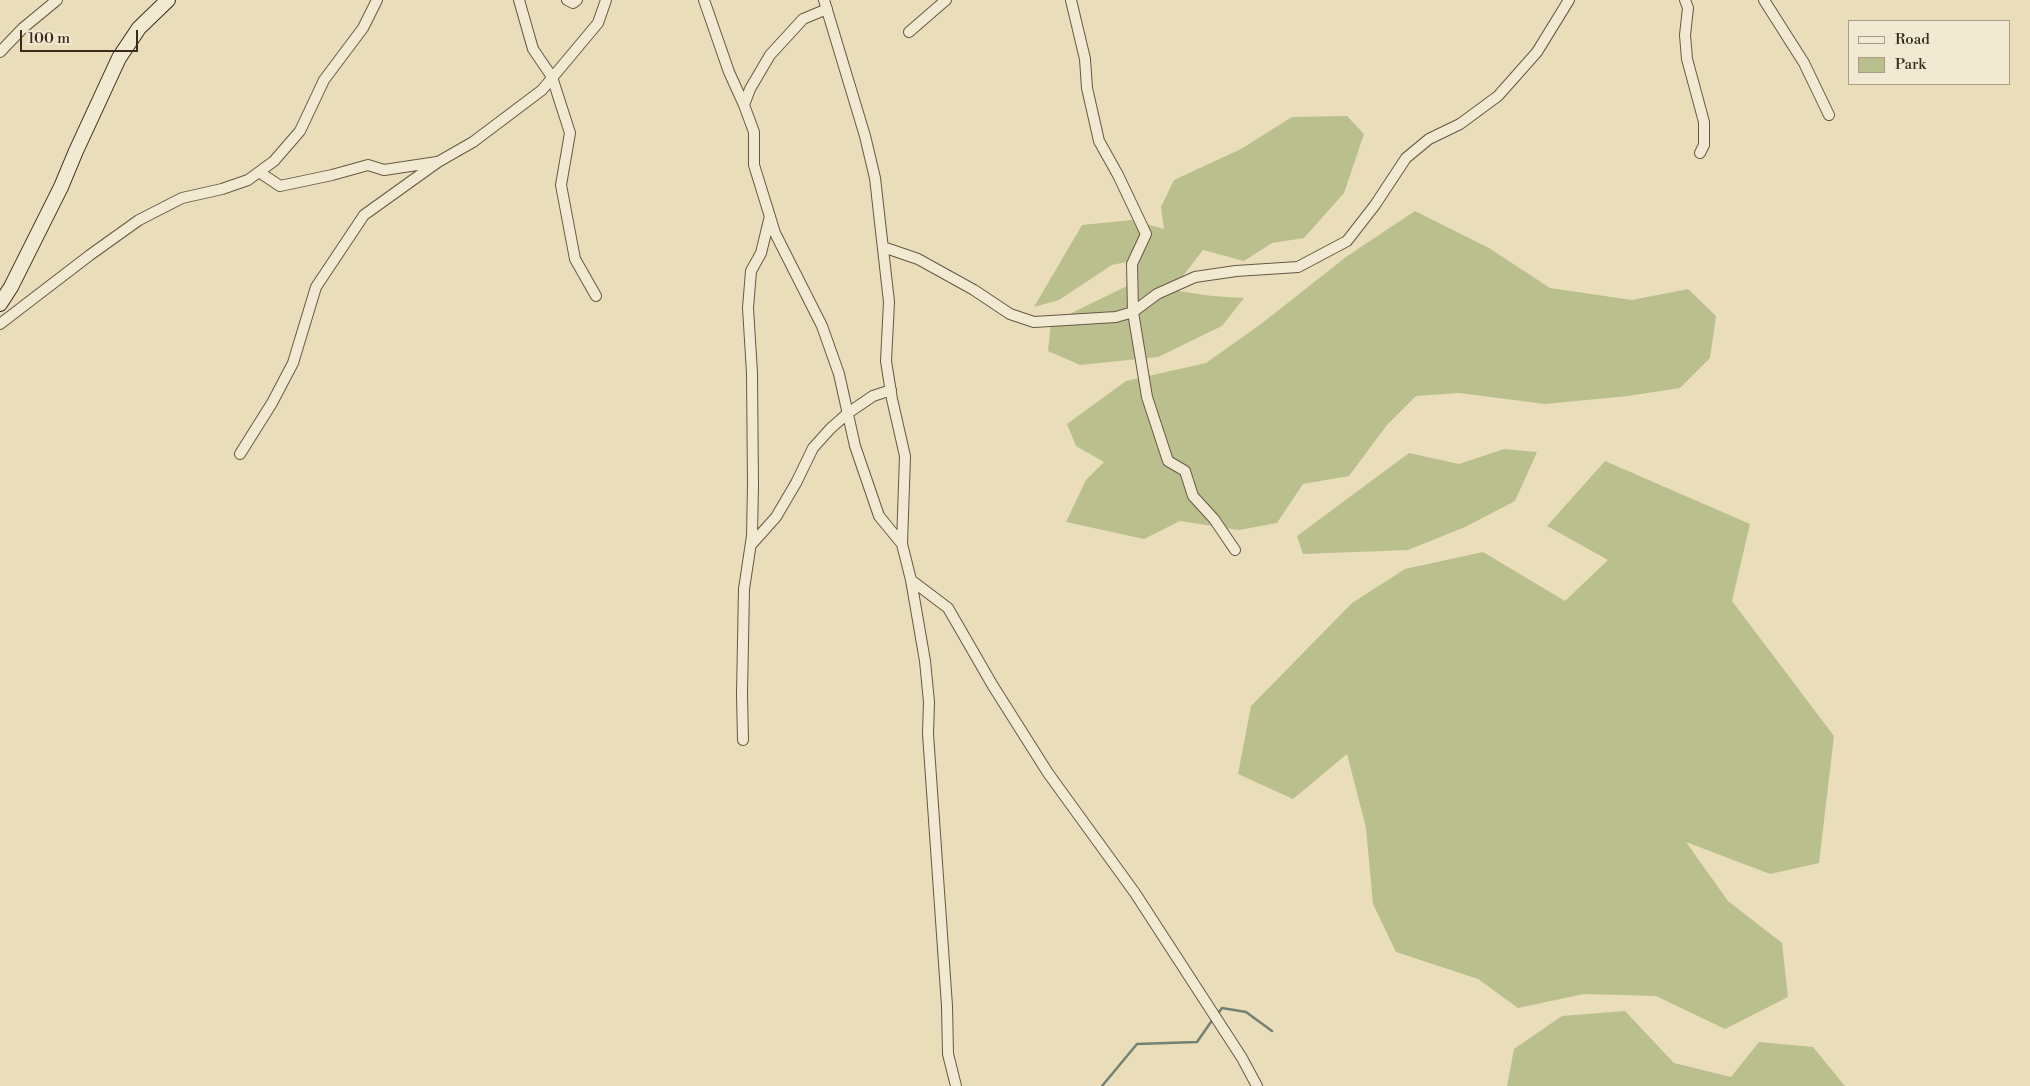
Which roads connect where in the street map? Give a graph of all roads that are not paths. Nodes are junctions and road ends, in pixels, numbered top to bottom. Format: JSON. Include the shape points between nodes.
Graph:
{"nodes":[{"id":1,"x":57,"y":0,"type":"edge"},
{"id":2,"x":168,"y":0,"type":"edge"},
{"id":3,"x":519,"y":0,"type":"edge"},
{"id":4,"x":567,"y":0,"type":"edge"},
{"id":5,"x":577,"y":0,"type":"edge"},
{"id":6,"x":606,"y":0,"type":"edge"},
{"id":7,"x":704,"y":0,"type":"edge"},
{"id":8,"x":946,"y":0,"type":"edge"},
{"id":9,"x":1071,"y":0,"type":"edge"},
{"id":10,"x":1569,"y":0,"type":"edge"},
{"id":11,"x":1685,"y":0,"type":"edge"},
{"id":12,"x":1764,"y":0,"type":"edge"},
{"id":13,"x":376,"y":1,"type":"edge"},
{"id":14,"x":825,"y":4,"type":"edge"},
{"id":15,"x":909,"y":32,"type":"dead end"},
{"id":16,"x":0,"y":52,"type":"edge"},
{"id":17,"x":552,"y":77,"type":"junction"},
{"id":18,"x":744,"y":105,"type":"junction"},
{"id":19,"x":1829,"y":115,"type":"dead end"},
{"id":20,"x":1700,"y":153,"type":"dead end"},
{"id":21,"x":438,"y":162,"type":"junction"},
{"id":22,"x":259,"y":172,"type":"junction"},
{"id":23,"x":770,"y":214,"type":"junction"},
{"id":24,"x":884,"y":247,"type":"junction"},
{"id":25,"x":596,"y":296,"type":"dead end"},
{"id":26,"x":0,"y":304,"type":"edge"},
{"id":27,"x":1133,"y":312,"type":"junction"},
{"id":28,"x":0,"y":324,"type":"edge"},
{"id":29,"x":891,"y":390,"type":"junction"},
{"id":30,"x":848,"y":413,"type":"junction"},
{"id":31,"x":240,"y":454,"type":"dead end"},
{"id":32,"x":902,"y":544,"type":"junction"},
{"id":33,"x":751,"y":545,"type":"junction"},
{"id":34,"x":1235,"y":550,"type":"dead end"},
{"id":35,"x":911,"y":580,"type":"junction"},
{"id":36,"x":743,"y":740,"type":"dead end"},
{"id":37,"x":956,"y":1086,"type":"edge"},
{"id":38,"x":1257,"y":1086,"type":"edge"}],
"edges":[{"from":1,"to":16,"type":"street"},
{"from":2,"to":26,"type":"street","via":[[140,28],[119,58],[61,187]]},
{"from":3,"to":17,"type":"street","via":[[533,49]]},
{"from":4,"to":5,"type":"street","via":[[573,3]]},
{"from":6,"to":17,"type":"street","via":[[598,23]]},
{"from":7,"to":18,"type":"street"},
{"from":8,"to":15,"type":"street"},
{"from":9,"to":27,"type":"street","via":[[1099,141],[1146,234],[1132,264]]},
{"from":10,"to":27,"type":"street","via":[[1537,52],[1498,96],[1460,124],[1429,139],[1406,158],[1347,241],[1298,267],[1195,277],[1156,294]]},
{"from":11,"to":20,"type":"street","via":[[1688,8],[1687,59],[1704,122],[1704,145]]},
{"from":12,"to":19,"type":"street","via":[[1804,63]]},
{"from":13,"to":22,"type":"street","via":[[363,28],[324,80],[300,131],[274,161]]},
{"from":14,"to":18,"type":"street","via":[[803,19],[776,48],[755,80]]},
{"from":14,"to":24,"type":"street","via":[[876,178]]},
{"from":17,"to":21,"type":"street","via":[[542,90],[474,142]]},
{"from":17,"to":25,"type":"street","via":[[570,133],[561,185],[575,259]]},
{"from":18,"to":23,"type":"street","via":[[754,132],[754,165]]},
{"from":21,"to":22,"type":"street","via":[[384,170],[368,165],[280,186]]},
{"from":21,"to":31,"type":"street","via":[[364,214],[316,287],[293,363]]},
{"from":22,"to":28,"type":"street","via":[[248,180],[222,189],[182,198],[138,220]]},
{"from":23,"to":30,"type":"street","via":[[775,233],[822,326],[839,374]]},
{"from":23,"to":33,"type":"street","via":[[761,253],[751,272],[748,308],[752,372]]},
{"from":24,"to":27,"type":"street","via":[[918,260],[1010,314],[1034,322],[1116,317]]},
{"from":24,"to":29,"type":"street","via":[[889,302],[886,361]]},
{"from":27,"to":34,"type":"street","via":[[1147,397],[1168,461],[1186,471],[1193,496]]},
{"from":29,"to":30,"type":"street","via":[[873,396]]},
{"from":29,"to":32,"type":"street","via":[[905,456]]},
{"from":30,"to":32,"type":"street","via":[[855,446],[878,516]]},
{"from":30,"to":33,"type":"street","via":[[813,448],[776,517]]},
{"from":32,"to":35,"type":"street"},
{"from":33,"to":36,"type":"street","via":[[744,589]]},
{"from":35,"to":37,"type":"street","via":[[929,702],[928,734],[948,1054]]},
{"from":35,"to":38,"type":"street","via":[[948,608],[1048,773],[1135,893]]}]}
